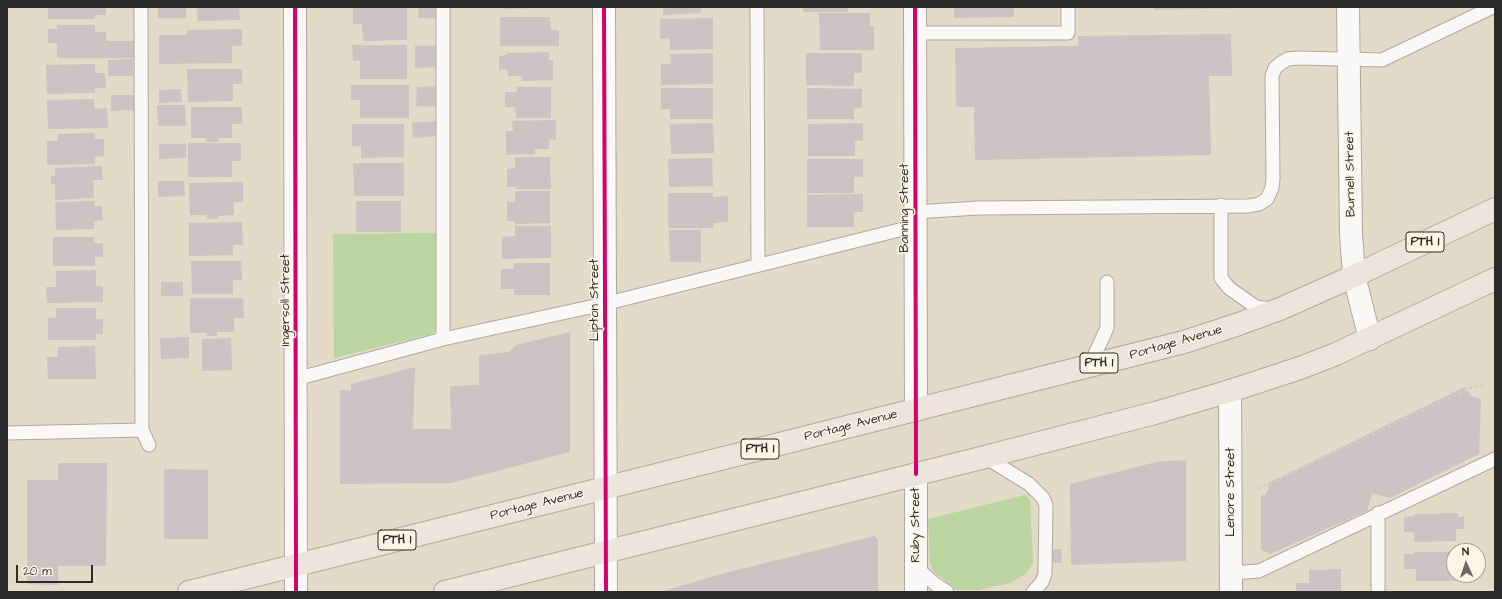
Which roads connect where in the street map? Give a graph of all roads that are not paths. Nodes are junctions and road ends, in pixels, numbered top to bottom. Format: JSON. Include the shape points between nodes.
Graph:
{"nodes":[{"id":1,"x":141,"y":7,"type":"edge"},
{"id":2,"x":295,"y":7,"type":"edge"},
{"id":3,"x":443,"y":7,"type":"edge"},
{"id":4,"x":604,"y":7,"type":"edge"},
{"id":5,"x":757,"y":7,"type":"edge"},
{"id":6,"x":915,"y":7,"type":"edge"},
{"id":7,"x":1068,"y":7,"type":"edge"},
{"id":8,"x":1348,"y":7,"type":"edge"},
{"id":9,"x":1493,"y":7,"type":"edge"},
{"id":10,"x":916,"y":33,"type":"junction"},
{"id":11,"x":1349,"y":60,"type":"junction"},
{"id":12,"x":1221,"y":205,"type":"junction"},
{"id":13,"x":1495,"y":209,"type":"edge"},
{"id":14,"x":915,"y":219,"type":"junction"},
{"id":15,"x":758,"y":265,"type":"junction"},
{"id":16,"x":1354,"y":276,"type":"junction"},
{"id":17,"x":1495,"y":279,"type":"edge"},
{"id":18,"x":1108,"y":282,"type":"dead end"},
{"id":19,"x":604,"y":304,"type":"junction"},
{"id":20,"x":1280,"y":309,"type":"junction"},
{"id":21,"x":443,"y":339,"type":"junction"},
{"id":22,"x":1370,"y":339,"type":"junction"},
{"id":23,"x":1090,"y":365,"type":"junction"},
{"id":24,"x":296,"y":379,"type":"junction"},
{"id":25,"x":1230,"y":391,"type":"junction"},
{"id":26,"x":916,"y":410,"type":"junction"},
{"id":27,"x":142,"y":430,"type":"junction"},
{"id":28,"x":7,"y":433,"type":"edge"},
{"id":29,"x":149,"y":445,"type":"dead end"},
{"id":30,"x":985,"y":457,"type":"junction"},
{"id":31,"x":1495,"y":459,"type":"edge"},
{"id":32,"x":916,"y":474,"type":"junction"},
{"id":33,"x":606,"y":488,"type":"junction"},
{"id":34,"x":1378,"y":513,"type":"junction"},
{"id":35,"x":606,"y":552,"type":"junction"},
{"id":36,"x":296,"y":565,"type":"junction"},
{"id":37,"x":916,"y":567,"type":"junction"},
{"id":38,"x":1231,"y":582,"type":"edge"},
{"id":39,"x":189,"y":592,"type":"edge"},
{"id":40,"x":296,"y":592,"type":"edge"},
{"id":41,"x":445,"y":592,"type":"edge"},
{"id":42,"x":606,"y":592,"type":"edge"},
{"id":43,"x":916,"y":592,"type":"edge"},
{"id":44,"x":947,"y":592,"type":"edge"},
{"id":45,"x":1033,"y":592,"type":"edge"},
{"id":46,"x":1378,"y":592,"type":"edge"}],
"edges":[{"from":1,"to":27,"type":"lane"},
{"from":2,"to":24,"type":"street","name":"Ingersoll Street"},
{"from":3,"to":21,"type":"lane"},
{"from":4,"to":19,"type":"street","name":"Lipton Street"},
{"from":5,"to":15,"type":"lane"},
{"from":6,"to":10,"type":"street","name":"Banning Street"},
{"from":7,"to":10,"type":"lane","via":[[1068,33]]},
{"from":8,"to":11,"type":"street","name":"Burnell Street"},
{"from":9,"to":11,"type":"lane","via":[[1382,60]]},
{"from":10,"to":14,"type":"street","name":"Banning Street"},
{"from":11,"to":12,"type":"lane","via":[[1288,59],[1275,68],[1272,76],[1272,188],[1267,199],[1259,204]]},
{"from":11,"to":16,"type":"street","name":"Burnell Street","via":[[1351,234]]},
{"from":12,"to":14,"type":"lane","via":[[978,208]]},
{"from":12,"to":20,"type":"lane","via":[[1221,278],[1228,288],[1256,307]]},
{"from":13,"to":16,"type":"highway","name":"Portage Avenue","number":"PTH 1"},
{"from":14,"to":15,"type":"lane"},
{"from":14,"to":26,"type":"street","name":"Banning Street"},
{"from":15,"to":19,"type":"lane"},
{"from":16,"to":20,"type":"highway","name":"Portage Avenue","number":"PTH 1"},
{"from":16,"to":22,"type":"street","name":"Burnell Street"},
{"from":17,"to":22,"type":"highway"},
{"from":18,"to":23,"type":"lane","via":[[1107,328]]},
{"from":19,"to":21,"type":"lane"},
{"from":19,"to":33,"type":"street","name":"Lipton Street"},
{"from":20,"to":23,"type":"highway","name":"Portage Avenue","number":"PTH 1","via":[[1184,342]]},
{"from":21,"to":24,"type":"lane"},
{"from":22,"to":25,"type":"highway","via":[[1300,368]]},
{"from":23,"to":26,"type":"highway","name":"Portage Avenue","number":"PTH 1"},
{"from":24,"to":36,"type":"street","name":"Ingersoll Street"},
{"from":25,"to":30,"type":"highway"},
{"from":25,"to":38,"type":"street","name":"Lenore Street"},
{"from":26,"to":33,"type":"highway","name":"Portage Avenue","number":"PTH 1"},
{"from":27,"to":28,"type":"lane"},
{"from":27,"to":29,"type":"lane"},
{"from":30,"to":32,"type":"highway"},
{"from":30,"to":45,"type":"lane","via":[[1029,484],[1043,498],[1046,505],[1045,574]]},
{"from":31,"to":34,"type":"lane"},
{"from":32,"to":35,"type":"highway"},
{"from":32,"to":37,"type":"street","name":"Ruby Street"},
{"from":33,"to":35,"type":"street","name":"Lipton Street"},
{"from":33,"to":36,"type":"highway","name":"Portage Avenue","number":"PTH 1"},
{"from":34,"to":38,"type":"lane"},
{"from":34,"to":46,"type":"lane"},
{"from":35,"to":41,"type":"highway"},
{"from":35,"to":42,"type":"street","name":"Lipton Street"},
{"from":36,"to":39,"type":"highway","name":"Portage Avenue","number":"PTH 1"},
{"from":36,"to":40,"type":"street","name":"Ingersoll Street"},
{"from":37,"to":43,"type":"street","name":"Ruby Street"},
{"from":37,"to":44,"type":"lane"}]}
